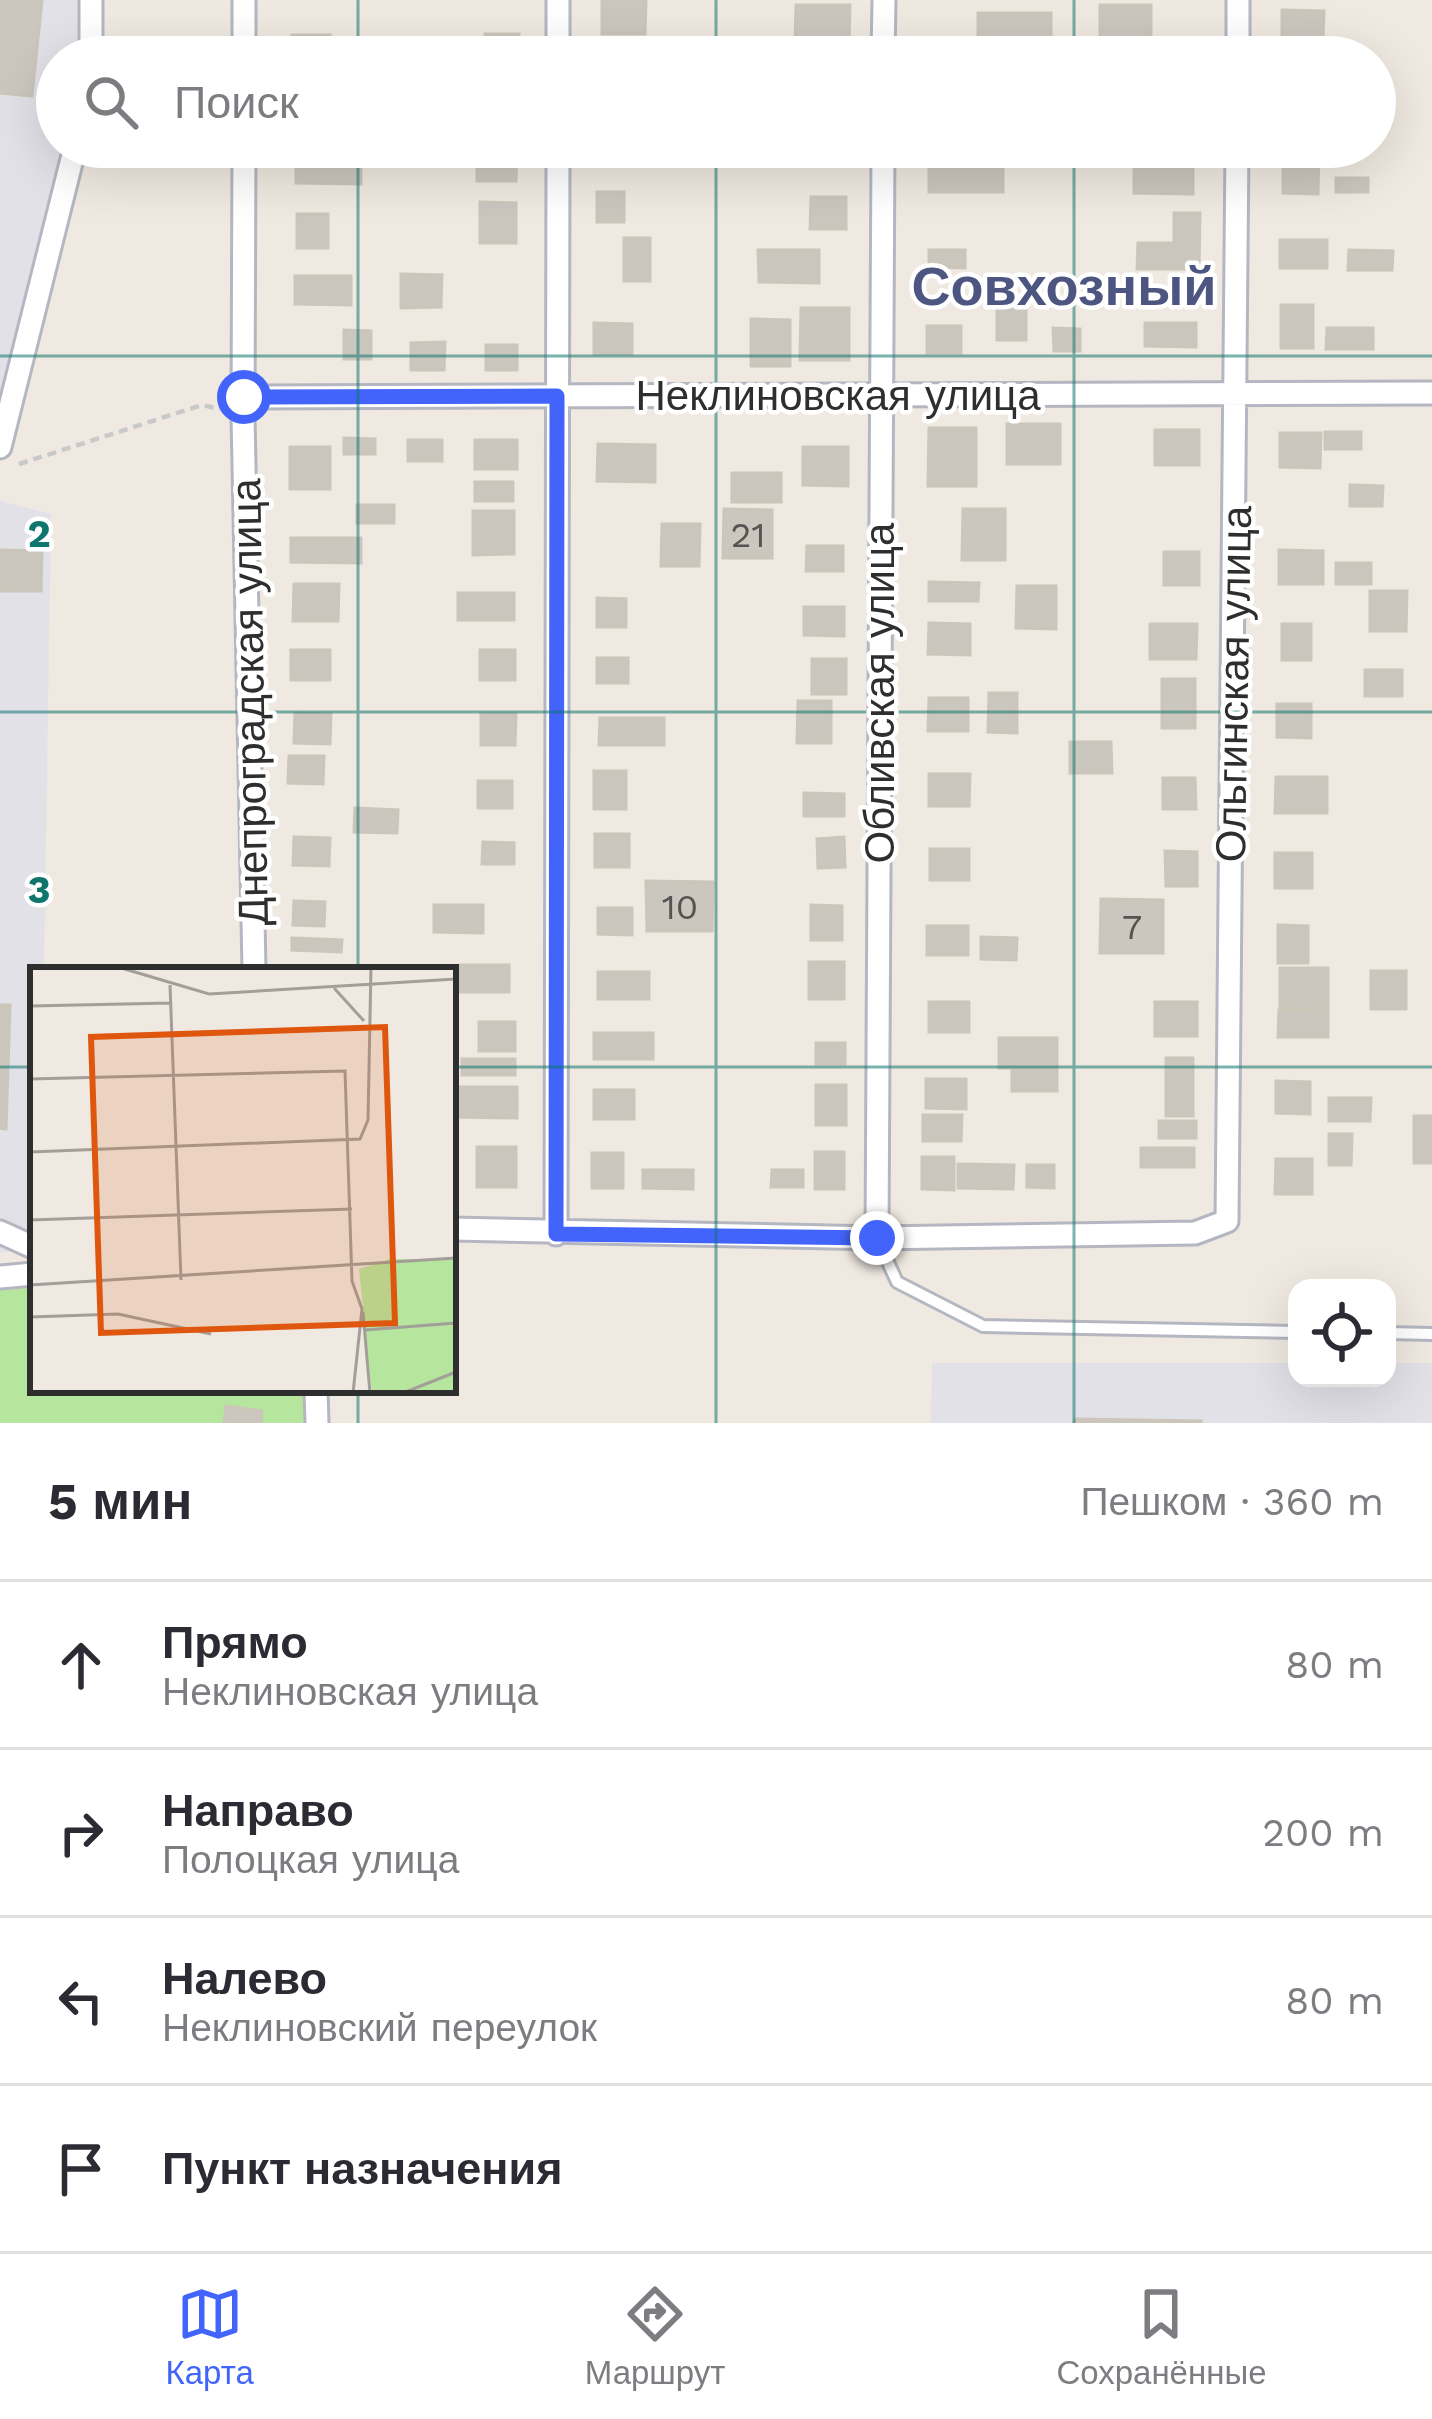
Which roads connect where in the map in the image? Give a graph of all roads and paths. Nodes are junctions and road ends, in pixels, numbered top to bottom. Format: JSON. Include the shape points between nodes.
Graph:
{"nodes":[{"id":1,"x":91,"y":0,"type":"edge"},
{"id":2,"x":244,"y":0,"type":"edge"},
{"id":3,"x":558,"y":0,"type":"edge"},
{"id":4,"x":884,"y":0,"type":"edge"},
{"id":5,"x":1238,"y":0,"type":"edge"},
{"id":6,"x":91,"y":36,"type":"edge"},
{"id":7,"x":244,"y":36,"type":"edge"},
{"id":8,"x":558,"y":36,"type":"edge"},
{"id":9,"x":883,"y":36,"type":"edge"},
{"id":10,"x":1238,"y":36,"type":"edge"},
{"id":11,"x":70,"y":168,"type":"edge"},
{"id":12,"x":244,"y":168,"type":"edge"},
{"id":13,"x":558,"y":168,"type":"edge"},
{"id":14,"x":883,"y":168,"type":"edge"},
{"id":15,"x":1237,"y":168,"type":"edge"},
{"id":16,"x":1432,"y":393,"type":"edge"},
{"id":17,"x":1235,"y":394,"type":"junction"},
{"id":18,"x":880,"y":395,"type":"junction"},
{"id":19,"x":557,"y":396,"type":"junction"},
{"id":20,"x":244,"y":406,"type":"junction"},
{"id":21,"x":0,"y":447,"type":"edge"},
{"id":22,"x":0,"y":470,"type":"edge"},
{"id":23,"x":254,"y":967,"type":"edge"},
{"id":24,"x":456,"y":1229,"type":"edge"},
{"id":25,"x":0,"y":1232,"type":"edge"},
{"id":26,"x":556,"y":1234,"type":"junction"},
{"id":27,"x":877,"y":1238,"type":"junction"},
{"id":28,"x":30,"y":1246,"type":"edge"},
{"id":29,"x":30,"y":1274,"type":"edge"},
{"id":30,"x":0,"y":1276,"type":"edge"},
{"id":31,"x":1288,"y":1332,"type":"edge"},
{"id":32,"x":1396,"y":1333,"type":"edge"},
{"id":33,"x":1432,"y":1334,"type":"edge"},
{"id":34,"x":316,"y":1393,"type":"edge"},
{"id":35,"x":317,"y":1423,"type":"edge"}],
"edges":[{"from":1,"to":6,"type":"street"},
{"from":2,"to":7,"type":"street"},
{"from":3,"to":8,"type":"street"},
{"from":4,"to":9,"type":"street"},
{"from":5,"to":10,"type":"street"},
{"from":11,"to":21,"type":"street"},
{"from":12,"to":20,"type":"street","name":"Днепроградская улица"},
{"from":13,"to":19,"type":"street"},
{"from":14,"to":18,"type":"street","name":"Обливская улица"},
{"from":15,"to":17,"type":"street","name":"Ольгинская улица"},
{"from":16,"to":17,"type":"street","name":"Неклиновская улица"},
{"from":17,"to":18,"type":"street","name":"Неклиновская улица"},
{"from":17,"to":27,"type":"street","name":"Ольгинская улица","via":[[1227,1221],[1195,1233]]},
{"from":18,"to":19,"type":"street","name":"Неклиновская улица"},
{"from":18,"to":27,"type":"street","name":"Обливская улица"},
{"from":19,"to":20,"type":"street","name":"Неклиновская улица"},
{"from":19,"to":26,"type":"street"},
{"from":20,"to":22,"type":"path","via":[[202,405]]},
{"from":20,"to":23,"type":"street","name":"Днепроградская улица"},
{"from":24,"to":26,"type":"street"},
{"from":25,"to":28,"type":"street"},
{"from":26,"to":27,"type":"street"},
{"from":27,"to":31,"type":"lane","via":[[897,1282],[983,1326]]},
{"from":29,"to":30,"type":"street"},
{"from":32,"to":33,"type":"lane"},
{"from":34,"to":35,"type":"street"}]}
